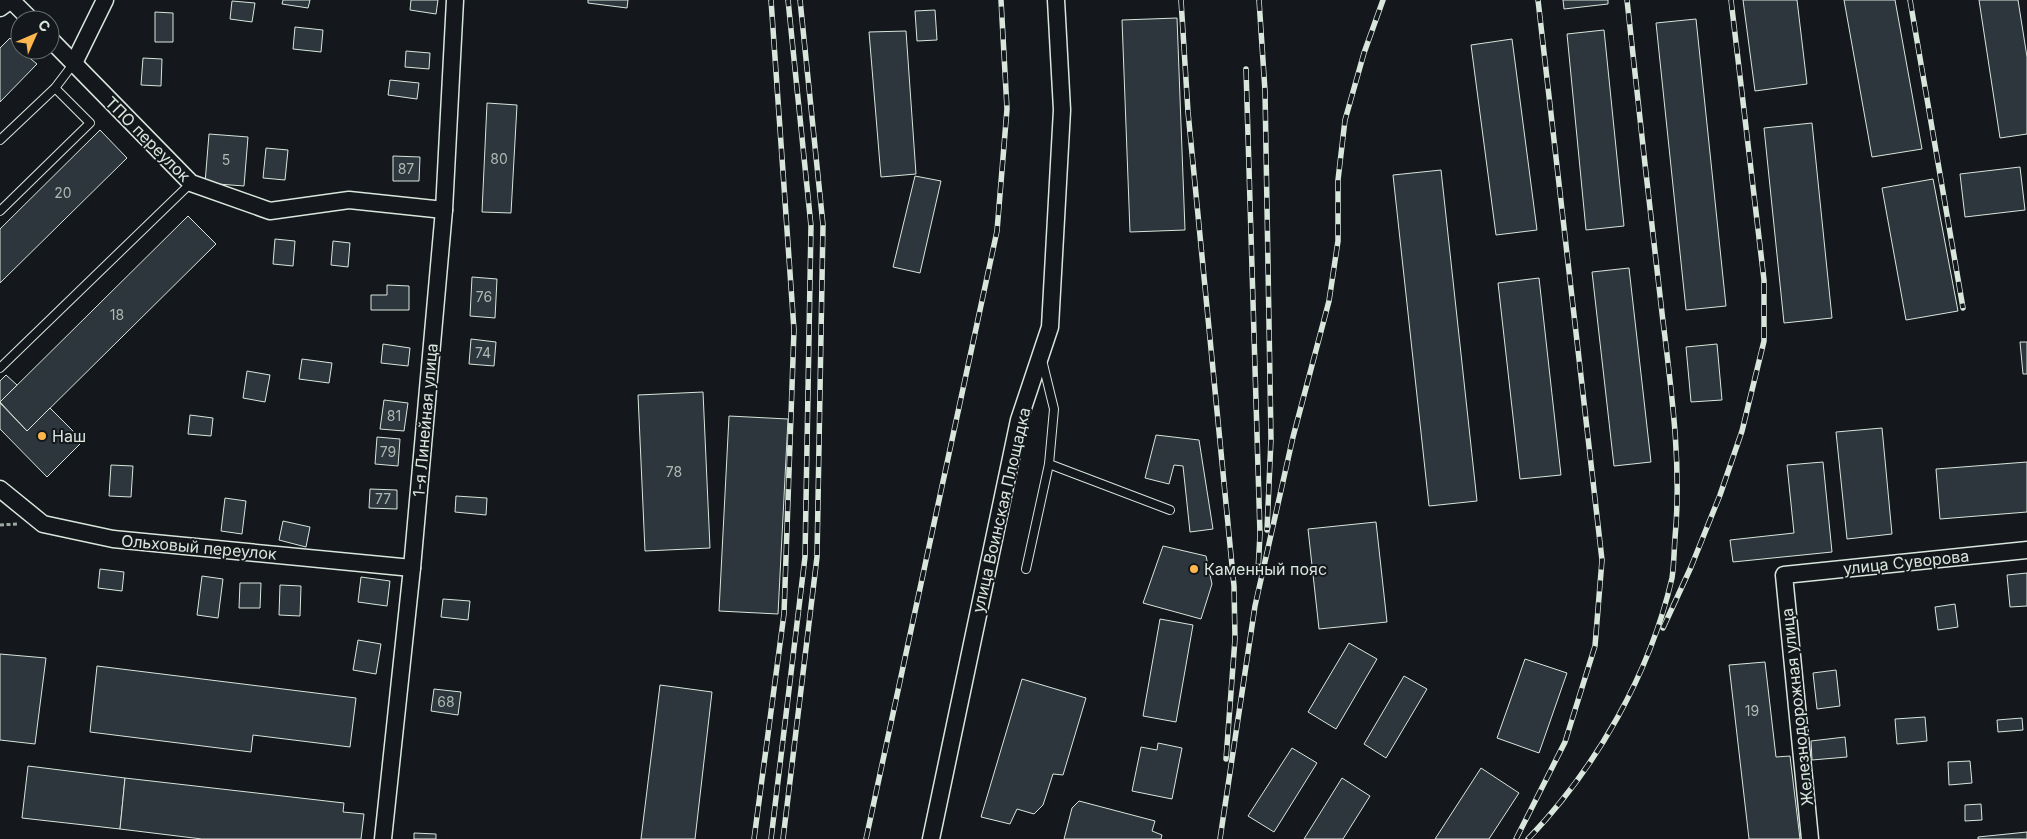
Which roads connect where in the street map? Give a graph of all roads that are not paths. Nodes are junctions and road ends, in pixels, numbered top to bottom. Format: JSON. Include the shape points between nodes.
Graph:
{"nodes":[{"id":1,"x":105,"y":0,"type":"edge"},
{"id":2,"x":455,"y":0,"type":"edge"},
{"id":3,"x":1056,"y":0,"type":"edge"},
{"id":4,"x":0,"y":8,"type":"edge"},
{"id":5,"x":21,"y":10,"type":"edge"},
{"id":6,"x":60,"y":49,"type":"edge"},
{"id":7,"x":74,"y":63,"type":"junction"},
{"id":8,"x":55,"y":88,"type":"junction"},
{"id":9,"x":0,"y":140,"type":"edge"},
{"id":10,"x":191,"y":183,"type":"junction"},
{"id":11,"x":444,"y":210,"type":"junction"},
{"id":12,"x":0,"y":211,"type":"edge"},
{"id":13,"x":1041,"y":356,"type":"junction"},
{"id":14,"x":0,"y":368,"type":"edge"},
{"id":15,"x":1049,"y":464,"type":"junction"},
{"id":16,"x":0,"y":488,"type":"edge"},
{"id":17,"x":1170,"y":510,"type":"dead end"},
{"id":18,"x":2027,"y":550,"type":"edge"},
{"id":19,"x":412,"y":568,"type":"junction"},
{"id":20,"x":1026,"y":569,"type":"dead end"},
{"id":21,"x":1784,"y":575,"type":"joint"},
{"id":22,"x":383,"y":839,"type":"edge"},
{"id":23,"x":931,"y":839,"type":"edge"},
{"id":24,"x":1810,"y":839,"type":"edge"}],
"edges":[{"from":1,"to":7,"type":"street"},
{"from":2,"to":11,"type":"street","name":"1-я Линейная улица"},
{"from":3,"to":13,"type":"street","name":"улица Воинская Площадка","via":[[1062,110],[1050,327]]},
{"from":4,"to":5,"type":"street","via":[[11,0]]},
{"from":6,"to":7,"type":"street","name":"ТПО переулок"},
{"from":7,"to":8,"type":"lane"},
{"from":7,"to":10,"type":"street","name":"ТПО переулок"},
{"from":8,"to":9,"type":"lane"},
{"from":8,"to":12,"type":"lane","via":[[90,123]]},
{"from":10,"to":11,"type":"street","name":"ТПО переулок","via":[[270,211],[349,200]]},
{"from":10,"to":14,"type":"lane"},
{"from":11,"to":19,"type":"street","name":"1-я Линейная улица"},
{"from":13,"to":15,"type":"lane","via":[[1054,409]]},
{"from":13,"to":23,"type":"street","name":"улица Воинская Площадка","via":[[1019,420]]},
{"from":15,"to":17,"type":"lane"},
{"from":15,"to":20,"type":"lane"},
{"from":16,"to":19,"type":"street","name":"Ольховый переулок","via":[[43,524],[114,539]]},
{"from":18,"to":21,"type":"street","name":"улица Суворова"},
{"from":19,"to":22,"type":"street","name":"1-я Линейная улица"},
{"from":21,"to":24,"type":"street","name":"Железнодорожная улица"}]}
